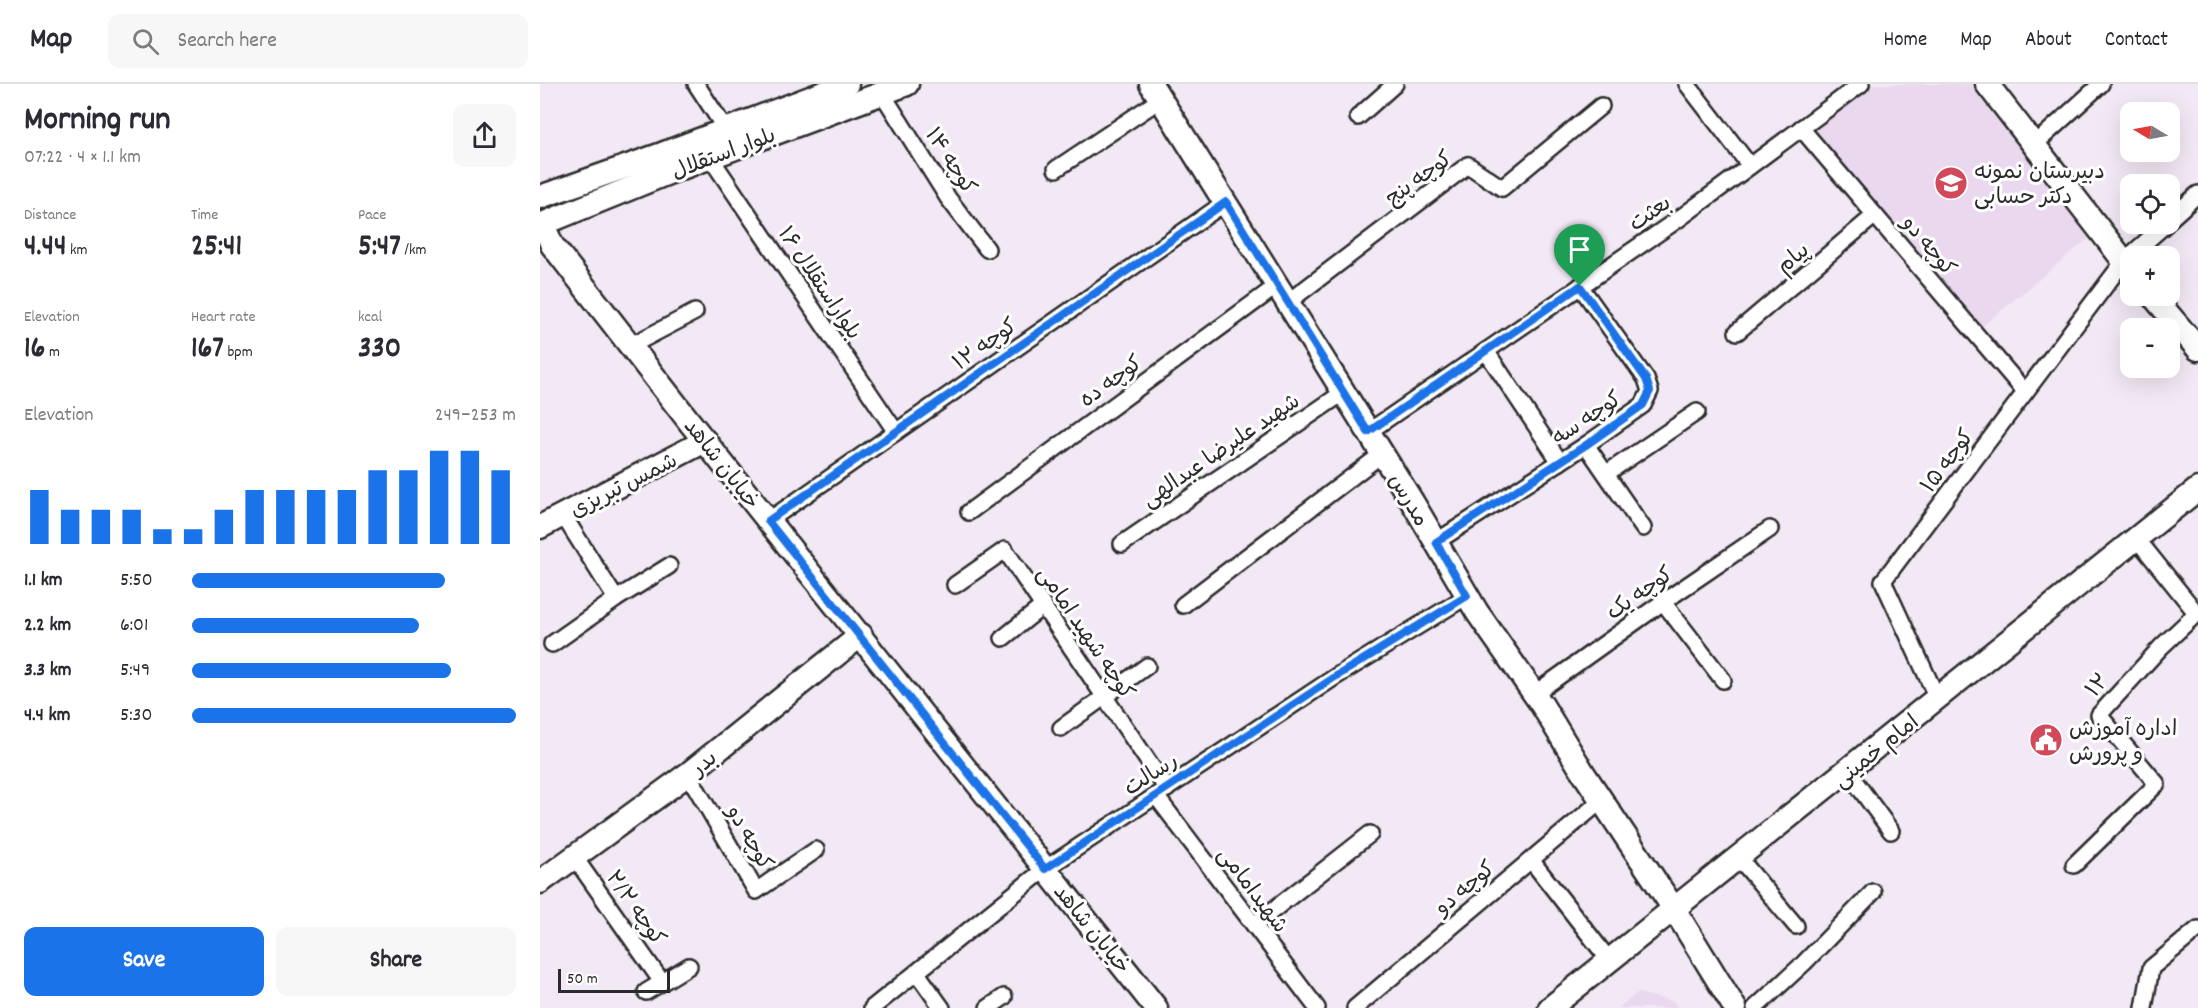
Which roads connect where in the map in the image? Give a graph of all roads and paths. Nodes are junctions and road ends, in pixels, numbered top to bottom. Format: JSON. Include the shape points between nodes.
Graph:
{"nodes":[{"id":1,"x":696,"y":84,"type":"edge"},
{"id":2,"x":847,"y":84,"type":"edge"},
{"id":3,"x":907,"y":84,"type":"edge"},
{"id":4,"x":1395,"y":84,"type":"edge"},
{"id":5,"x":1687,"y":84,"type":"edge"},
{"id":6,"x":1987,"y":84,"type":"edge"},
{"id":7,"x":2101,"y":84,"type":"edge"},
{"id":8,"x":1856,"y":85,"type":"edge"},
{"id":9,"x":1156,"y":91,"type":"edge"},
{"id":10,"x":882,"y":93,"type":"junction"},
{"id":11,"x":1601,"y":106,"type":"dead end"},
{"id":12,"x":1358,"y":117,"type":"dead end"},
{"id":13,"x":1801,"y":128,"type":"junction"},
{"id":14,"x":726,"y":130,"type":"junction"},
{"id":15,"x":2033,"y":146,"type":"junction"},
{"id":16,"x":710,"y":157,"type":"junction"},
{"id":17,"x":1750,"y":166,"type":"junction"},
{"id":18,"x":1056,"y":169,"type":"dead end"},
{"id":19,"x":2198,"y":194,"type":"edge"},
{"id":20,"x":540,"y":197,"type":"edge"},
{"id":21,"x":1226,"y":202,"type":"junction"},
{"id":22,"x":2180,"y":210,"type":"edge"},
{"id":23,"x":1875,"y":215,"type":"junction"},
{"id":24,"x":541,"y":224,"type":"edge"},
{"id":25,"x":2156,"y":234,"type":"edge"},
{"id":26,"x":2145,"y":246,"type":"edge"},
{"id":27,"x":987,"y":249,"type":"dead end"},
{"id":28,"x":2120,"y":256,"type":"edge"},
{"id":29,"x":2120,"y":274,"type":"edge"},
{"id":30,"x":1580,"y":286,"type":"junction"},
{"id":31,"x":1283,"y":294,"type":"junction"},
{"id":32,"x":2161,"y":306,"type":"edge"},
{"id":33,"x":695,"y":312,"type":"dead end"},
{"id":34,"x":1737,"y":332,"type":"dead end"},
{"id":35,"x":630,"y":346,"type":"junction"},
{"id":36,"x":2198,"y":349,"type":"edge"},
{"id":37,"x":1486,"y":351,"type":"junction"},
{"id":38,"x":1344,"y":392,"type":"junction"},
{"id":39,"x":2025,"y":392,"type":"junction"},
{"id":40,"x":1697,"y":412,"type":"dead end"},
{"id":41,"x":896,"y":432,"type":"junction"},
{"id":42,"x":1368,"y":432,"type":"junction"},
{"id":43,"x":705,"y":441,"type":"junction"},
{"id":44,"x":1586,"y":445,"type":"junction"},
{"id":45,"x":1382,"y":454,"type":"junction"},
{"id":46,"x":1560,"y":462,"type":"junction"},
{"id":47,"x":1607,"y":473,"type":"junction"},
{"id":48,"x":2198,"y":489,"type":"edge"},
{"id":49,"x":969,"y":512,"type":"dead end"},
{"id":50,"x":563,"y":515,"type":"junction"},
{"id":51,"x":768,"y":521,"type":"junction"},
{"id":52,"x":540,"y":527,"type":"edge"},
{"id":53,"x":1643,"y":528,"type":"dead end"},
{"id":54,"x":1770,"y":529,"type":"dead end"},
{"id":55,"x":2137,"y":539,"type":"junction"},
{"id":56,"x":1436,"y":542,"type":"junction"},
{"id":57,"x":1122,"y":544,"type":"dead end"},
{"id":58,"x":669,"y":566,"type":"dead end"},
{"id":59,"x":955,"y":585,"type":"dead end"},
{"id":60,"x":1467,"y":596,"type":"junction"},
{"id":61,"x":616,"y":599,"type":"junction"},
{"id":62,"x":1663,"y":602,"type":"junction"},
{"id":63,"x":1183,"y":605,"type":"dead end"},
{"id":64,"x":1043,"y":606,"type":"junction"},
{"id":65,"x":2197,"y":614,"type":"edge"},
{"id":66,"x":861,"y":636,"type":"junction"},
{"id":67,"x":1003,"y":638,"type":"dead end"},
{"id":68,"x":552,"y":644,"type":"dead end"},
{"id":69,"x":1148,"y":666,"type":"dead end"},
{"id":70,"x":1723,"y":680,"type":"dead end"},
{"id":71,"x":1534,"y":694,"type":"junction"},
{"id":72,"x":1105,"y":698,"type":"junction"},
{"id":73,"x":1938,"y":700,"type":"junction"},
{"id":74,"x":1061,"y":728,"type":"dead end"},
{"id":75,"x":1848,"y":772,"type":"junction"},
{"id":76,"x":688,"y":774,"type":"junction"},
{"id":77,"x":1161,"y":793,"type":"junction"},
{"id":78,"x":1602,"y":800,"type":"junction"},
{"id":79,"x":1892,"y":831,"type":"dead end"},
{"id":80,"x":1370,"y":834,"type":"dead end"},
{"id":81,"x":816,"y":850,"type":"dead end"},
{"id":82,"x":575,"y":858,"type":"junction"},
{"id":83,"x":1739,"y":858,"type":"junction"},
{"id":84,"x":1531,"y":860,"type":"junction"},
{"id":85,"x":2074,"y":865,"type":"dead end"},
{"id":86,"x":1045,"y":869,"type":"junction"},
{"id":87,"x":540,"y":882,"type":"edge"},
{"id":88,"x":1873,"y":891,"type":"dead end"},
{"id":89,"x":1674,"y":909,"type":"junction"},
{"id":90,"x":1254,"y":925,"type":"junction"},
{"id":91,"x":1796,"y":926,"type":"dead end"},
{"id":92,"x":2195,"y":937,"type":"edge"},
{"id":93,"x":1609,"y":960,"type":"junction"},
{"id":94,"x":688,"y":966,"type":"dead end"},
{"id":95,"x":917,"y":973,"type":"junction"},
{"id":96,"x":662,"y":982,"type":"junction"},
{"id":97,"x":646,"y":993,"type":"dead end"},
{"id":98,"x":1004,"y":997,"type":"dead end"},
{"id":99,"x":1556,"y":1006,"type":"edge"},
{"id":100,"x":872,"y":1008,"type":"edge"},
{"id":101,"x":942,"y":1008,"type":"edge"},
{"id":102,"x":988,"y":1008,"type":"edge"},
{"id":103,"x":1156,"y":1008,"type":"edge"},
{"id":104,"x":1317,"y":1008,"type":"edge"},
{"id":105,"x":1354,"y":1008,"type":"edge"},
{"id":106,"x":1735,"y":1008,"type":"edge"},
{"id":107,"x":1755,"y":1008,"type":"edge"},
{"id":108,"x":2144,"y":1008,"type":"edge"}],
"edges":[{"from":1,"to":14,"type":"street"},
{"from":2,"to":14,"type":"street","name":"بلوار استقلال"},
{"from":3,"to":10,"type":"street","name":"بلوار استقلال"},
{"from":4,"to":12,"type":"street"},
{"from":5,"to":17,"type":"street"},
{"from":6,"to":15,"type":"street"},
{"from":7,"to":15,"type":"street"},
{"from":8,"to":13,"type":"street","name":"بعثت"},
{"from":9,"to":18,"type":"street"},
{"from":9,"to":21,"type":"street","name":"مدرس"},
{"from":10,"to":16,"type":"street","name":"بلوار استقلال"},
{"from":10,"to":27,"type":"street","name":"کوچه ۱۴","via":[[948,198]]},
{"from":11,"to":31,"type":"street","name":"کوچه پنج","via":[[1502,188],[1468,165]]},
{"from":13,"to":17,"type":"street","name":"بعثت"},
{"from":13,"to":23,"type":"street","name":"کوچه دو"},
{"from":14,"to":20,"type":"street","name":"بلوار استقلال"},
{"from":15,"to":28,"type":"street"},
{"from":16,"to":24,"type":"street","name":"بلوار استقلال"},
{"from":16,"to":41,"type":"street","name":"بلواراستقلال ۱۶"},
{"from":17,"to":30,"type":"street","name":"بعثت"},
{"from":19,"to":22,"type":"street"},
{"from":21,"to":31,"type":"street","name":"مدرس"},
{"from":21,"to":41,"type":"street","name":"کوچه ۱۲"},
{"from":23,"to":34,"type":"street","name":"پیام"},
{"from":23,"to":39,"type":"street","name":"کوچه دو"},
{"from":24,"to":35,"type":"street","name":"خیابان شاهد","via":[[552,246]]},
{"from":25,"to":26,"type":"street"},
{"from":29,"to":39,"type":"street","name":"کوچه ۱۵"},
{"from":30,"to":37,"type":"street","name":"بعثت"},
{"from":30,"to":44,"type":"street","name":"کوچه سه","via":[[1646,379],[1650,391],[1643,405]]},
{"from":31,"to":38,"type":"street","name":"مدرس"},
{"from":31,"to":49,"type":"street","name":"کوچه ده"},
{"from":32,"to":36,"type":"street"},
{"from":33,"to":35,"type":"street"},
{"from":35,"to":43,"type":"street","name":"خیابان شاهد"},
{"from":37,"to":42,"type":"street","name":"بعثت"},
{"from":37,"to":46,"type":"street"},
{"from":38,"to":42,"type":"street","name":"مدرس"},
{"from":38,"to":57,"type":"street","name":"شهید علیرضا عبدالهی"},
{"from":39,"to":73,"type":"street","name":"کوچه ۱۵","via":[[1883,581]]},
{"from":40,"to":47,"type":"street"},
{"from":41,"to":51,"type":"street","name":"کوچه ۱۲"},
{"from":42,"to":45,"type":"street","name":"مدرس"},
{"from":43,"to":50,"type":"street","name":"شمس تبریزی"},
{"from":43,"to":51,"type":"street","name":"خیابان شاهد"},
{"from":44,"to":46,"type":"street","name":"کوچه سه"},
{"from":44,"to":47,"type":"street"},
{"from":45,"to":56,"type":"street","name":"مدرس"},
{"from":45,"to":63,"type":"street"},
{"from":46,"to":56,"type":"street","name":"کوچه سه"},
{"from":47,"to":53,"type":"street"},
{"from":48,"to":55,"type":"street","name":"امام خمینی"},
{"from":50,"to":52,"type":"street","name":"شمس تبریزی"},
{"from":50,"to":61,"type":"street"},
{"from":51,"to":66,"type":"street","name":"خیابان شاهد"},
{"from":54,"to":62,"type":"street","name":"کوچه یک"},
{"from":55,"to":65,"type":"street"},
{"from":55,"to":73,"type":"street","name":"امام خمینی"},
{"from":56,"to":60,"type":"street","name":"مدرس"},
{"from":58,"to":61,"type":"street"},
{"from":59,"to":64,"type":"street","name":"کوچه شهید امامی","via":[[1005,550]]},
{"from":60,"to":71,"type":"street","name":"مدرس"},
{"from":60,"to":77,"type":"street","name":"رسالت","via":[[1335,677]]},
{"from":61,"to":68,"type":"street"},
{"from":62,"to":70,"type":"street"},
{"from":62,"to":71,"type":"street","name":"کوچه یک"},
{"from":64,"to":67,"type":"street"},
{"from":64,"to":72,"type":"street","name":"کوچه شهید امامی"},
{"from":65,"to":85,"type":"street","name":"۱۲","via":[[2153,655],[2099,715],[2157,784]]},
{"from":66,"to":76,"type":"street","name":"بدر"},
{"from":66,"to":86,"type":"street","name":"خیابان شاهد"},
{"from":69,"to":72,"type":"street"},
{"from":71,"to":78,"type":"street","name":"مدرس"},
{"from":72,"to":74,"type":"street"},
{"from":72,"to":77,"type":"street","name":"کوچه شهید امامی"},
{"from":73,"to":75,"type":"street","name":"امام خمینی"},
{"from":75,"to":79,"type":"street"},
{"from":75,"to":83,"type":"street","name":"امام خمینی"},
{"from":76,"to":81,"type":"street","name":"کوچه دو","via":[[756,891]]},
{"from":76,"to":82,"type":"street","name":"بدر"},
{"from":77,"to":86,"type":"street","name":"رسالت"},
{"from":77,"to":90,"type":"street","name":"شهیدامامی"},
{"from":78,"to":84,"type":"street","name":"کوچه دو"},
{"from":78,"to":89,"type":"street","name":"مدرس"},
{"from":80,"to":90,"type":"street"},
{"from":82,"to":87,"type":"street","name":"بدر"},
{"from":82,"to":96,"type":"street","name":"کوچه ۲/۲"},
{"from":83,"to":89,"type":"street","name":"امام خمینی"},
{"from":83,"to":91,"type":"street"},
{"from":84,"to":93,"type":"street"},
{"from":84,"to":105,"type":"street","name":"کوچه دو"},
{"from":86,"to":95,"type":"street","name":"رسالت"},
{"from":86,"to":103,"type":"street","name":"خیابان شاهد"},
{"from":88,"to":107,"type":"street"},
{"from":89,"to":93,"type":"street","name":"امام خمینی"},
{"from":89,"to":106,"type":"street","name":"مدرس"},
{"from":90,"to":104,"type":"street","name":"شهیدامامی"},
{"from":92,"to":108,"type":"street","via":[[2151,968]]},
{"from":93,"to":99,"type":"street","name":"امام خمینی"},
{"from":94,"to":96,"type":"street"},
{"from":95,"to":100,"type":"street","name":"رسالت"},
{"from":95,"to":101,"type":"street"},
{"from":96,"to":97,"type":"street"},
{"from":98,"to":102,"type":"street"}]}
